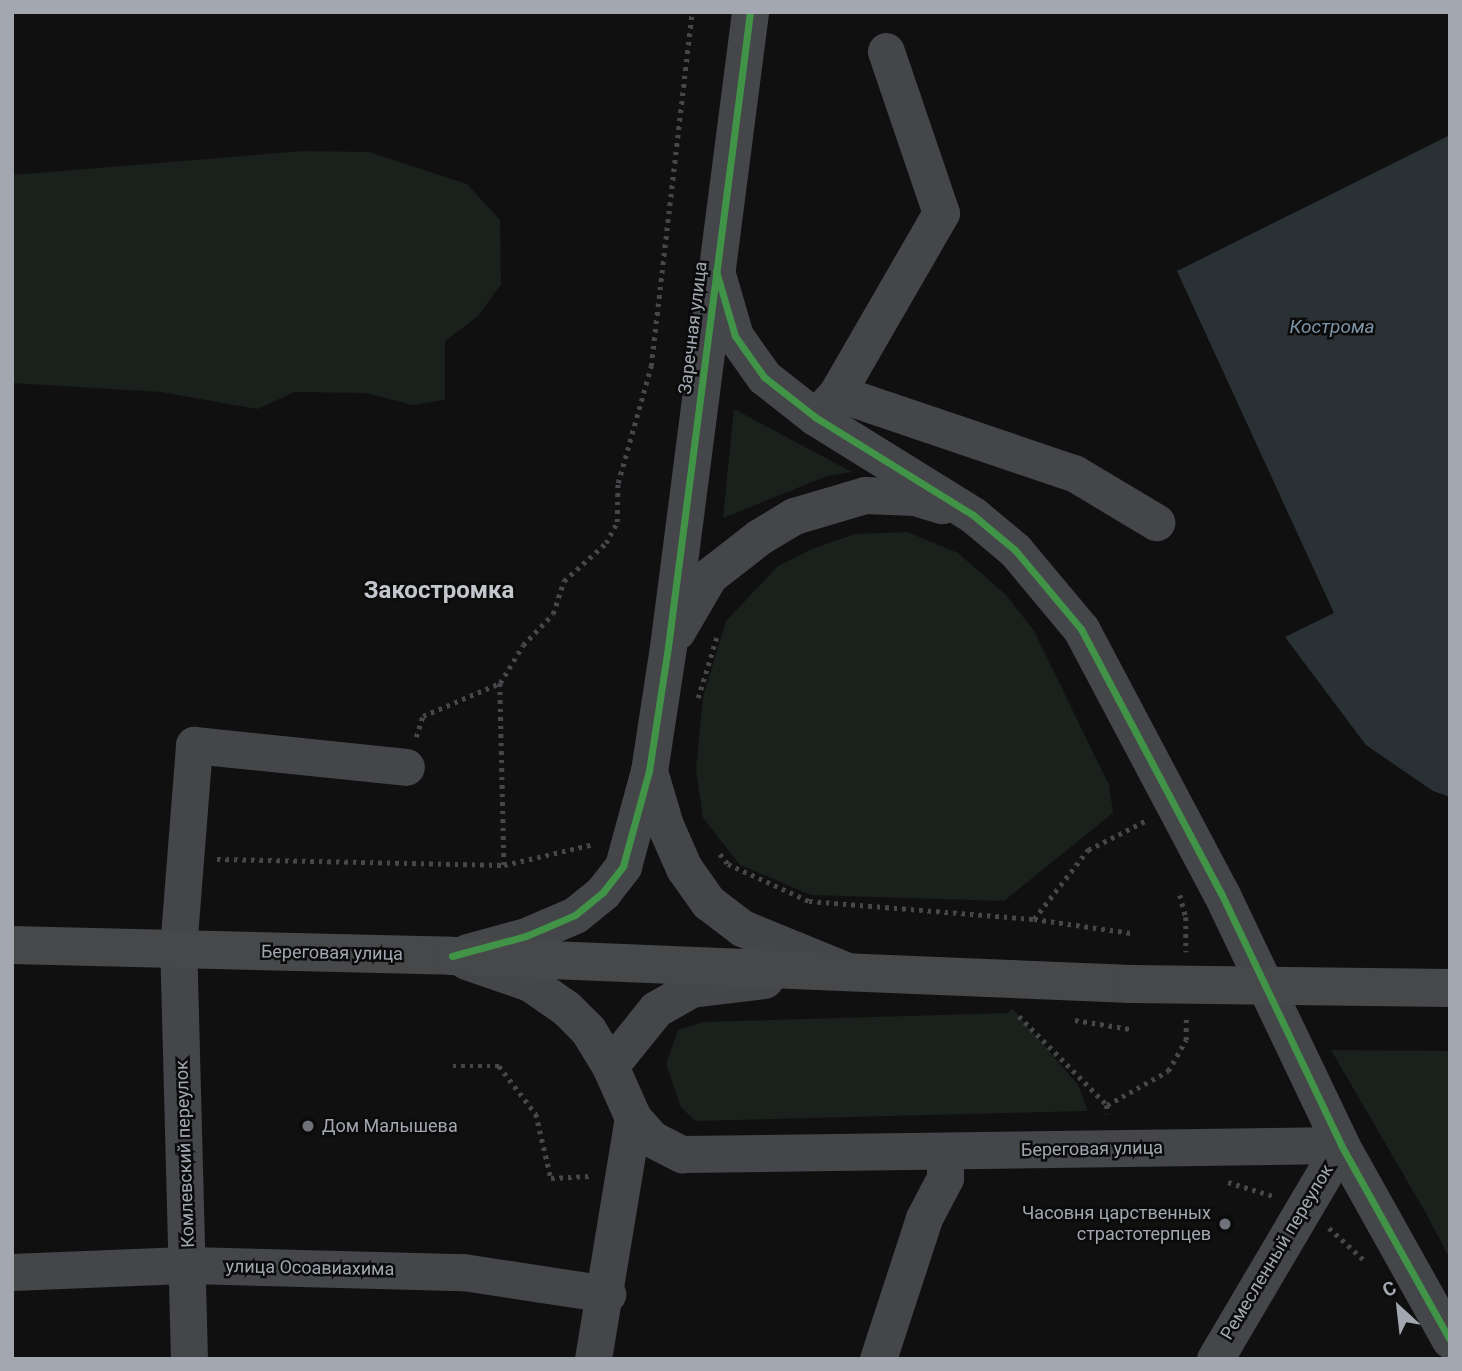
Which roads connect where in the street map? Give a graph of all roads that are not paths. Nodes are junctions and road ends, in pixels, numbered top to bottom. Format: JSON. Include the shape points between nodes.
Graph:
{"nodes":[{"id":1,"x":750,"y":12,"type":"edge"},
{"id":2,"x":886,"y":51,"type":"dead end"},
{"id":3,"x":716,"y":271,"type":"junction"},
{"id":4,"x":826,"y":405,"type":"junction"},
{"id":5,"x":973,"y":516,"type":"junction"},
{"id":6,"x":1156,"y":522,"type":"dead end"},
{"id":7,"x":668,"y":647,"type":"junction"},
{"id":8,"x":406,"y":767,"type":"road end"},
{"id":9,"x":649,"y":771,"type":"junction"},
{"id":10,"x":12,"y":945,"type":"edge"},
{"id":11,"x":178,"y":949,"type":"junction"},
{"id":12,"x":452,"y":956,"type":"junction"},
{"id":13,"x":856,"y":975,"type":"junction"},
{"id":14,"x":1450,"y":988,"type":"edge"},
{"id":15,"x":610,"y":1066,"type":"junction"},
{"id":16,"x":633,"y":1118,"type":"junction"},
{"id":17,"x":1341,"y":1145,"type":"junction"},
{"id":18,"x":945,"y":1153,"type":"junction"},
{"id":19,"x":190,"y":1265,"type":"junction"},
{"id":20,"x":12,"y":1272,"type":"edge"},
{"id":21,"x":607,"y":1294,"type":"junction"},
{"id":22,"x":1450,"y":1340,"type":"edge"},
{"id":23,"x":189,"y":1359,"type":"edge"},
{"id":24,"x":593,"y":1359,"type":"edge"},
{"id":25,"x":878,"y":1359,"type":"edge"},
{"id":26,"x":1214,"y":1359,"type":"edge"}],
"edges":[{"from":1,"to":3,"type":"street","name":"Заречная улица"},
{"from":2,"to":4,"type":"street","via":[[941,213]]},
{"from":3,"to":4,"type":"street","via":[[734,336],[747,360]]},
{"from":3,"to":7,"type":"street","name":"Заречная улица"},
{"from":4,"to":5,"type":"street"},
{"from":4,"to":6,"type":"street","via":[[1074,473]]},
{"from":5,"to":7,"type":"street","via":[[915,497],[865,495],[794,516],[709,576]]},
{"from":5,"to":17,"type":"street","via":[[1015,550],[1081,629],[1221,893]]},
{"from":7,"to":9,"type":"street","name":"Заречная улица"},
{"from":8,"to":11,"type":"street","name":"Комлевский переулок","via":[[194,744]]},
{"from":9,"to":12,"type":"street","name":"Заречная улица","via":[[623,866],[603,892],[575,915],[526,936]]},
{"from":9,"to":13,"type":"street","via":[[684,868],[708,902],[742,928]]},
{"from":10,"to":11,"type":"main road","name":"Береговая улица"},
{"from":11,"to":12,"type":"main road","name":"Береговая улица"},
{"from":11,"to":19,"type":"street","name":"Комлевский переулок"},
{"from":12,"to":13,"type":"main road"},
{"from":12,"to":15,"type":"street","name":"Береговая улица","via":[[530,984],[566,1008],[588,1030]]},
{"from":13,"to":14,"type":"main road","bridge":true},
{"from":13,"to":15,"type":"street","via":[[691,989],[656,1009]]},
{"from":15,"to":16,"type":"street","name":"Береговая улица"},
{"from":16,"to":18,"type":"street","name":"Береговая улица","via":[[652,1139],[682,1154]]},
{"from":16,"to":21,"type":"street"},
{"from":17,"to":18,"type":"street","name":"Береговая улица"},
{"from":17,"to":22,"type":"street"},
{"from":17,"to":26,"type":"street","name":"Ремесленный переулок"},
{"from":18,"to":25,"type":"street","via":[[945,1178],[925,1218]]},
{"from":19,"to":20,"type":"street","name":"улица Осоавиахима"},
{"from":19,"to":21,"type":"street","name":"улица Осоавиахима","via":[[463,1272]]},
{"from":19,"to":23,"type":"street","name":"Комлевский переулок"},
{"from":21,"to":24,"type":"street"}]}
